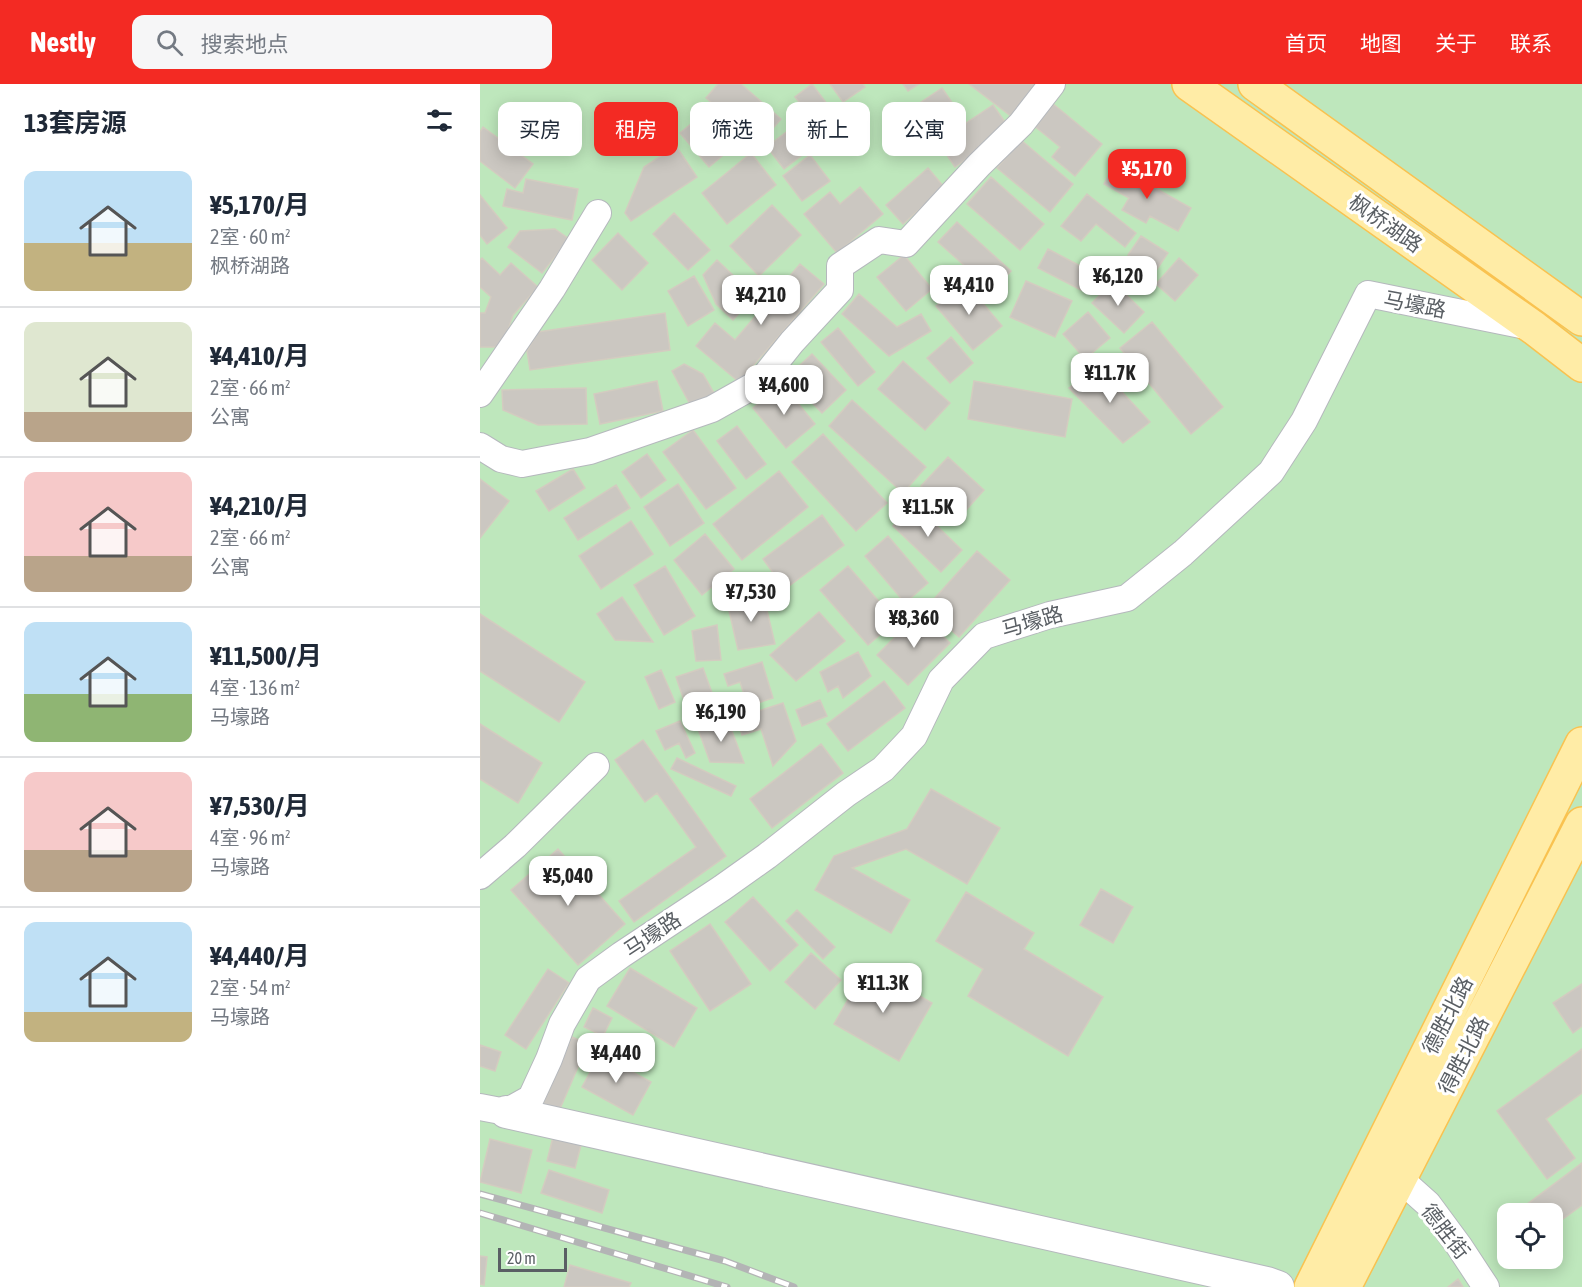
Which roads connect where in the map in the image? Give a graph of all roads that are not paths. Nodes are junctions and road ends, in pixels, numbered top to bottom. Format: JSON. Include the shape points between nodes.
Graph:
{"nodes":[{"id":1,"x":1052,"y":84,"type":"edge"},
{"id":2,"x":1189,"y":84,"type":"edge"},
{"id":3,"x":1255,"y":84,"type":"edge"},
{"id":4,"x":598,"y":213,"type":"dead end"},
{"id":5,"x":1582,"y":319,"type":"edge"},
{"id":6,"x":1534,"y":328,"type":"junction"},
{"id":7,"x":1582,"y":365,"type":"edge"},
{"id":8,"x":480,"y":394,"type":"edge"},
{"id":9,"x":480,"y":446,"type":"edge"},
{"id":10,"x":1582,"y":744,"type":"edge"},
{"id":11,"x":596,"y":766,"type":"dead end"},
{"id":12,"x":1582,"y":824,"type":"edge"},
{"id":13,"x":480,"y":876,"type":"edge"},
{"id":14,"x":493,"y":1109,"type":"edge"},
{"id":15,"x":1400,"y":1179,"type":"junction"},
{"id":16,"x":1278,"y":1287,"type":"edge"},
{"id":17,"x":1311,"y":1287,"type":"edge"},
{"id":18,"x":1344,"y":1287,"type":"edge"},
{"id":19,"x":1486,"y":1287,"type":"edge"}],
"edges":[{"from":1,"to":9,"type":"street","via":[[1021,124],[906,243],[879,240],[840,266],[840,290],[760,382],[712,409],[590,451],[522,464],[501,459]]},
{"from":2,"to":6,"type":"main road","name":"枫桥湖路"},
{"from":3,"to":5,"type":"main road","name":"枫桥湖路"},
{"from":4,"to":8,"type":"street"},
{"from":6,"to":7,"type":"main road","name":"枫桥湖路"},
{"from":6,"to":14,"type":"street","name":"马壕路","via":[[1368,294],[1304,421],[1271,472],[1128,598],[1050,615],[984,636],[941,680],[914,736],[883,769],[767,856],[588,979],[562,1024],[531,1098]]},
{"from":10,"to":17,"type":"main road","name":"德胜北路"},
{"from":11,"to":13,"type":"street"},
{"from":12,"to":15,"type":"main road","name":"得胜北路"},
{"from":14,"to":16,"type":"street"},
{"from":15,"to":18,"type":"main road","name":"得胜北路"},
{"from":15,"to":19,"type":"street","name":"德胜街","via":[[1428,1204]]}]}
